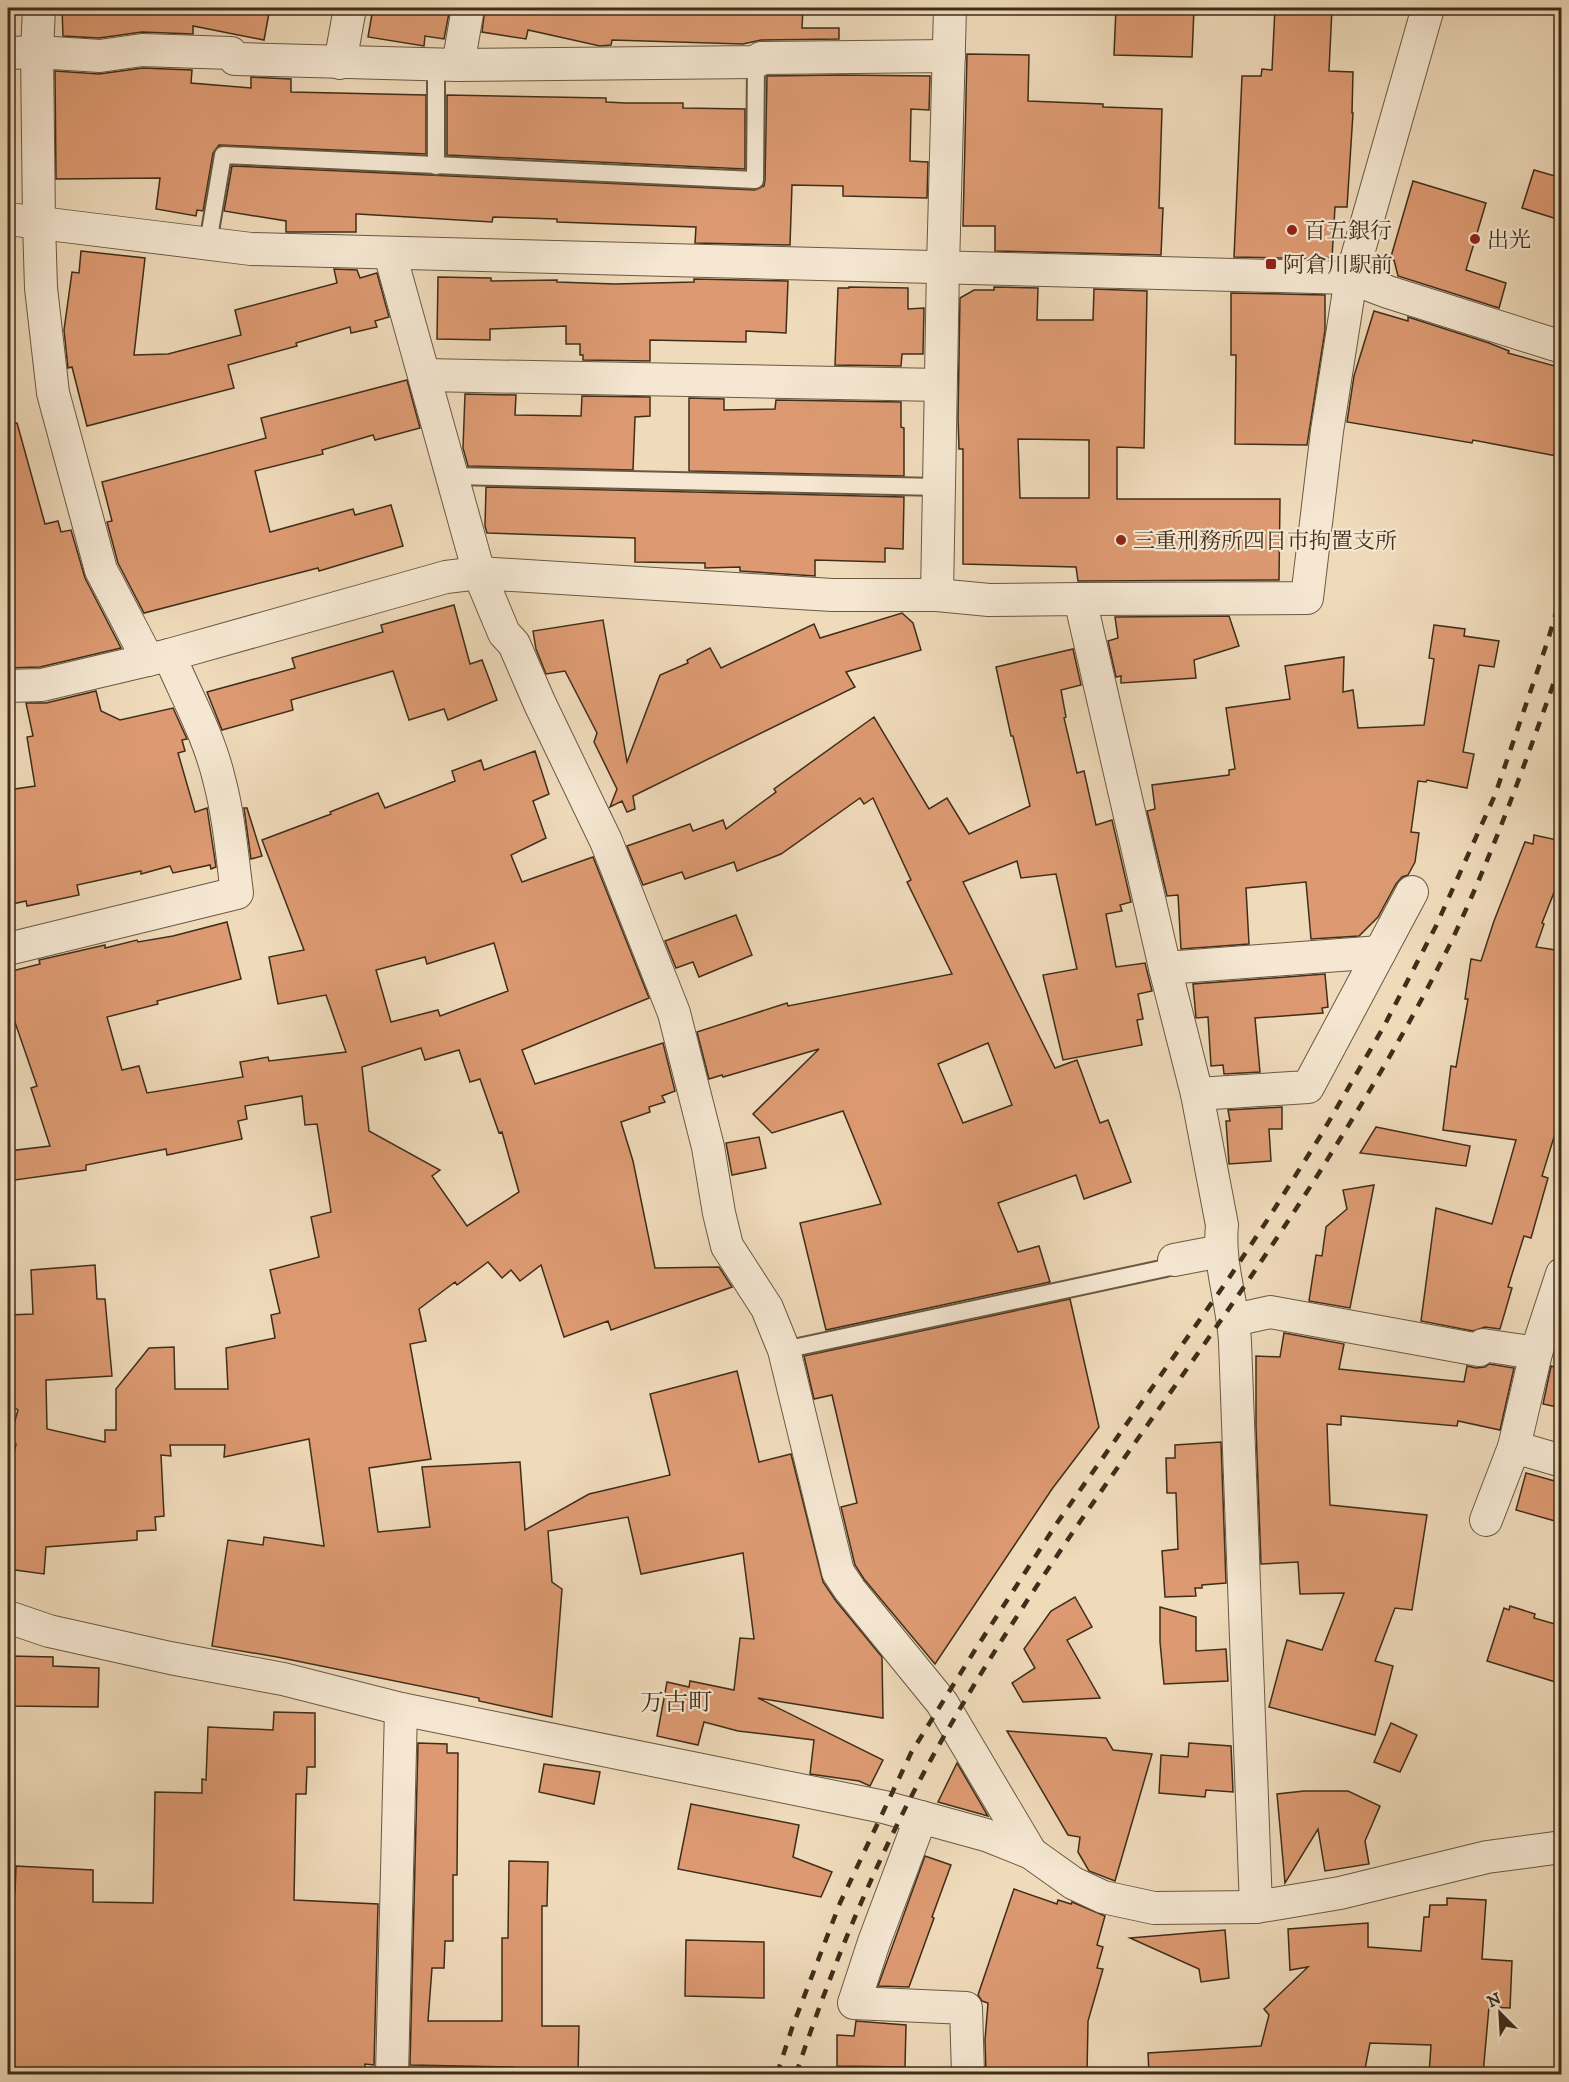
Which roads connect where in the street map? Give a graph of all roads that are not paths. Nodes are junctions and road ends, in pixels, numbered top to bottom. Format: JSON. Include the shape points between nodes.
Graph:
{"nodes":[{"id":1,"x":39,"y":8,"type":"edge"},
{"id":2,"x":350,"y":8,"type":"edge"},
{"id":3,"x":468,"y":8,"type":"edge"},
{"id":4,"x":950,"y":8,"type":"edge"},
{"id":5,"x":1428,"y":8,"type":"edge"},
{"id":6,"x":22,"y":52,"type":"edge"},
{"id":7,"x":949,"y":56,"type":"junction"},
{"id":8,"x":756,"y":62,"type":"junction"},
{"id":9,"x":340,"y":63,"type":"junction"},
{"id":10,"x":447,"y":65,"type":"junction"},
{"id":11,"x":436,"y":166,"type":"junction"},
{"id":12,"x":8,"y":219,"type":"edge"},
{"id":13,"x":39,"y":223,"type":"junction"},
{"id":14,"x":208,"y":243,"type":"junction"},
{"id":15,"x":390,"y":254,"type":"junction"},
{"id":16,"x":943,"y":267,"type":"junction"},
{"id":17,"x":1351,"y":278,"type":"junction"},
{"id":18,"x":1562,"y":347,"type":"edge"},
{"id":19,"x":425,"y":375,"type":"junction"},
{"id":20,"x":940,"y":385,"type":"junction"},
{"id":21,"x":453,"y":476,"type":"junction"},
{"id":22,"x":938,"y":487,"type":"junction"},
{"id":23,"x":479,"y":573,"type":"junction"},
{"id":24,"x":937,"y":595,"type":"junction"},
{"id":25,"x":1080,"y":599,"type":"junction"},
{"id":26,"x":158,"y":657,"type":"junction"},
{"id":27,"x":8,"y":686,"type":"edge"},
{"id":28,"x":1412,"y":892,"type":"dead end"},
{"id":29,"x":8,"y":949,"type":"edge"},
{"id":30,"x":1380,"y":952,"type":"junction"},
{"id":31,"x":1166,"y":968,"type":"junction"},
{"id":32,"x":1197,"y":1094,"type":"junction"},
{"id":33,"x":1221,"y":1251,"type":"junction"},
{"id":34,"x":1174,"y":1260,"type":"joint"},
{"id":35,"x":1562,"y":1274,"type":"edge"},
{"id":36,"x":1234,"y":1320,"type":"junction"},
{"id":37,"x":784,"y":1350,"type":"junction"},
{"id":38,"x":1536,"y":1353,"type":"junction"},
{"id":39,"x":1514,"y":1447,"type":"junction"},
{"id":40,"x":1562,"y":1461,"type":"edge"},
{"id":41,"x":1486,"y":1520,"type":"dead end"},
{"id":42,"x":8,"y":1617,"type":"edge"},
{"id":43,"x":400,"y":1708,"type":"junction"},
{"id":44,"x":921,"y":1817,"type":"junction"},
{"id":45,"x":1562,"y":1847,"type":"edge"},
{"id":46,"x":1031,"y":1853,"type":"junction"},
{"id":47,"x":1256,"y":1906,"type":"junction"},
{"id":48,"x":392,"y":2074,"type":"edge"},
{"id":49,"x":968,"y":2074,"type":"edge"}],
"edges":[{"from":1,"to":6,"type":"street"},
{"from":2,"to":9,"type":"street"},
{"from":3,"to":10,"type":"street"},
{"from":4,"to":7,"type":"street"},
{"from":5,"to":17,"type":"street"},
{"from":6,"to":9,"type":"street","via":[[100,56],[142,50],[209,52],[231,53],[235,59]]},
{"from":6,"to":13,"type":"street"},
{"from":7,"to":8,"type":"street","via":[[761,58]]},
{"from":7,"to":16,"type":"street"},
{"from":8,"to":10,"type":"street"},
{"from":8,"to":11,"type":"lane","via":[[755,180]]},
{"from":9,"to":10,"type":"street"},
{"from":10,"to":11,"type":"lane"},
{"from":11,"to":14,"type":"lane","via":[[223,155]]},
{"from":12,"to":13,"type":"street"},
{"from":13,"to":14,"type":"street"},
{"from":13,"to":26,"type":"street","via":[[41,288],[53,393],[101,570]]},
{"from":14,"to":15,"type":"street","via":[[250,249]]},
{"from":15,"to":16,"type":"street"},
{"from":15,"to":19,"type":"street"},
{"from":16,"to":17,"type":"street"},
{"from":16,"to":20,"type":"street"},
{"from":17,"to":18,"type":"street"},
{"from":17,"to":25,"type":"street","via":[[1307,598]]},
{"from":19,"to":20,"type":"street"},
{"from":19,"to":21,"type":"street"},
{"from":20,"to":22,"type":"street"},
{"from":21,"to":22,"type":"lane"},
{"from":21,"to":23,"type":"street"},
{"from":22,"to":24,"type":"street"},
{"from":23,"to":24,"type":"street","via":[[832,595]]},
{"from":23,"to":26,"type":"street","via":[[446,577]]},
{"from":23,"to":37,"type":"street","via":[[504,633],[514,644],[606,841],[642,932],[674,1014],[728,1246],[767,1308]]},
{"from":24,"to":25,"type":"street","via":[[988,600]]},
{"from":25,"to":31,"type":"street"},
{"from":26,"to":27,"type":"street","via":[[42,685]]},
{"from":26,"to":29,"type":"street","via":[[208,744],[226,810],[237,893]]},
{"from":28,"to":30,"type":"street"},
{"from":30,"to":31,"type":"street"},
{"from":30,"to":32,"type":"street","via":[[1308,1087]]},
{"from":31,"to":32,"type":"street"},
{"from":32,"to":33,"type":"street","via":[[1222,1225]]},
{"from":33,"to":34,"type":"street"},
{"from":33,"to":36,"type":"street"},
{"from":34,"to":37,"type":"lane","via":[[1166,1268]]},
{"from":35,"to":38,"type":"street"},
{"from":36,"to":38,"type":"street","via":[[1269,1312],[1479,1350],[1483,1345]]},
{"from":36,"to":47,"type":"street"},
{"from":37,"to":46,"type":"street","via":[[838,1572],[942,1703]]},
{"from":38,"to":39,"type":"street"},
{"from":39,"to":40,"type":"street"},
{"from":39,"to":41,"type":"street"},
{"from":42,"to":43,"type":"street","via":[[49,1631],[282,1679]]},
{"from":43,"to":44,"type":"street"},
{"from":43,"to":48,"type":"street"},
{"from":44,"to":46,"type":"street","via":[[986,1835]]},
{"from":44,"to":49,"type":"street","via":[[854,2003],[966,2008]]},
{"from":45,"to":47,"type":"street","via":[[1487,1857],[1340,1893]]},
{"from":46,"to":47,"type":"street","via":[[1073,1883],[1103,1897],[1164,1908]]}]}
